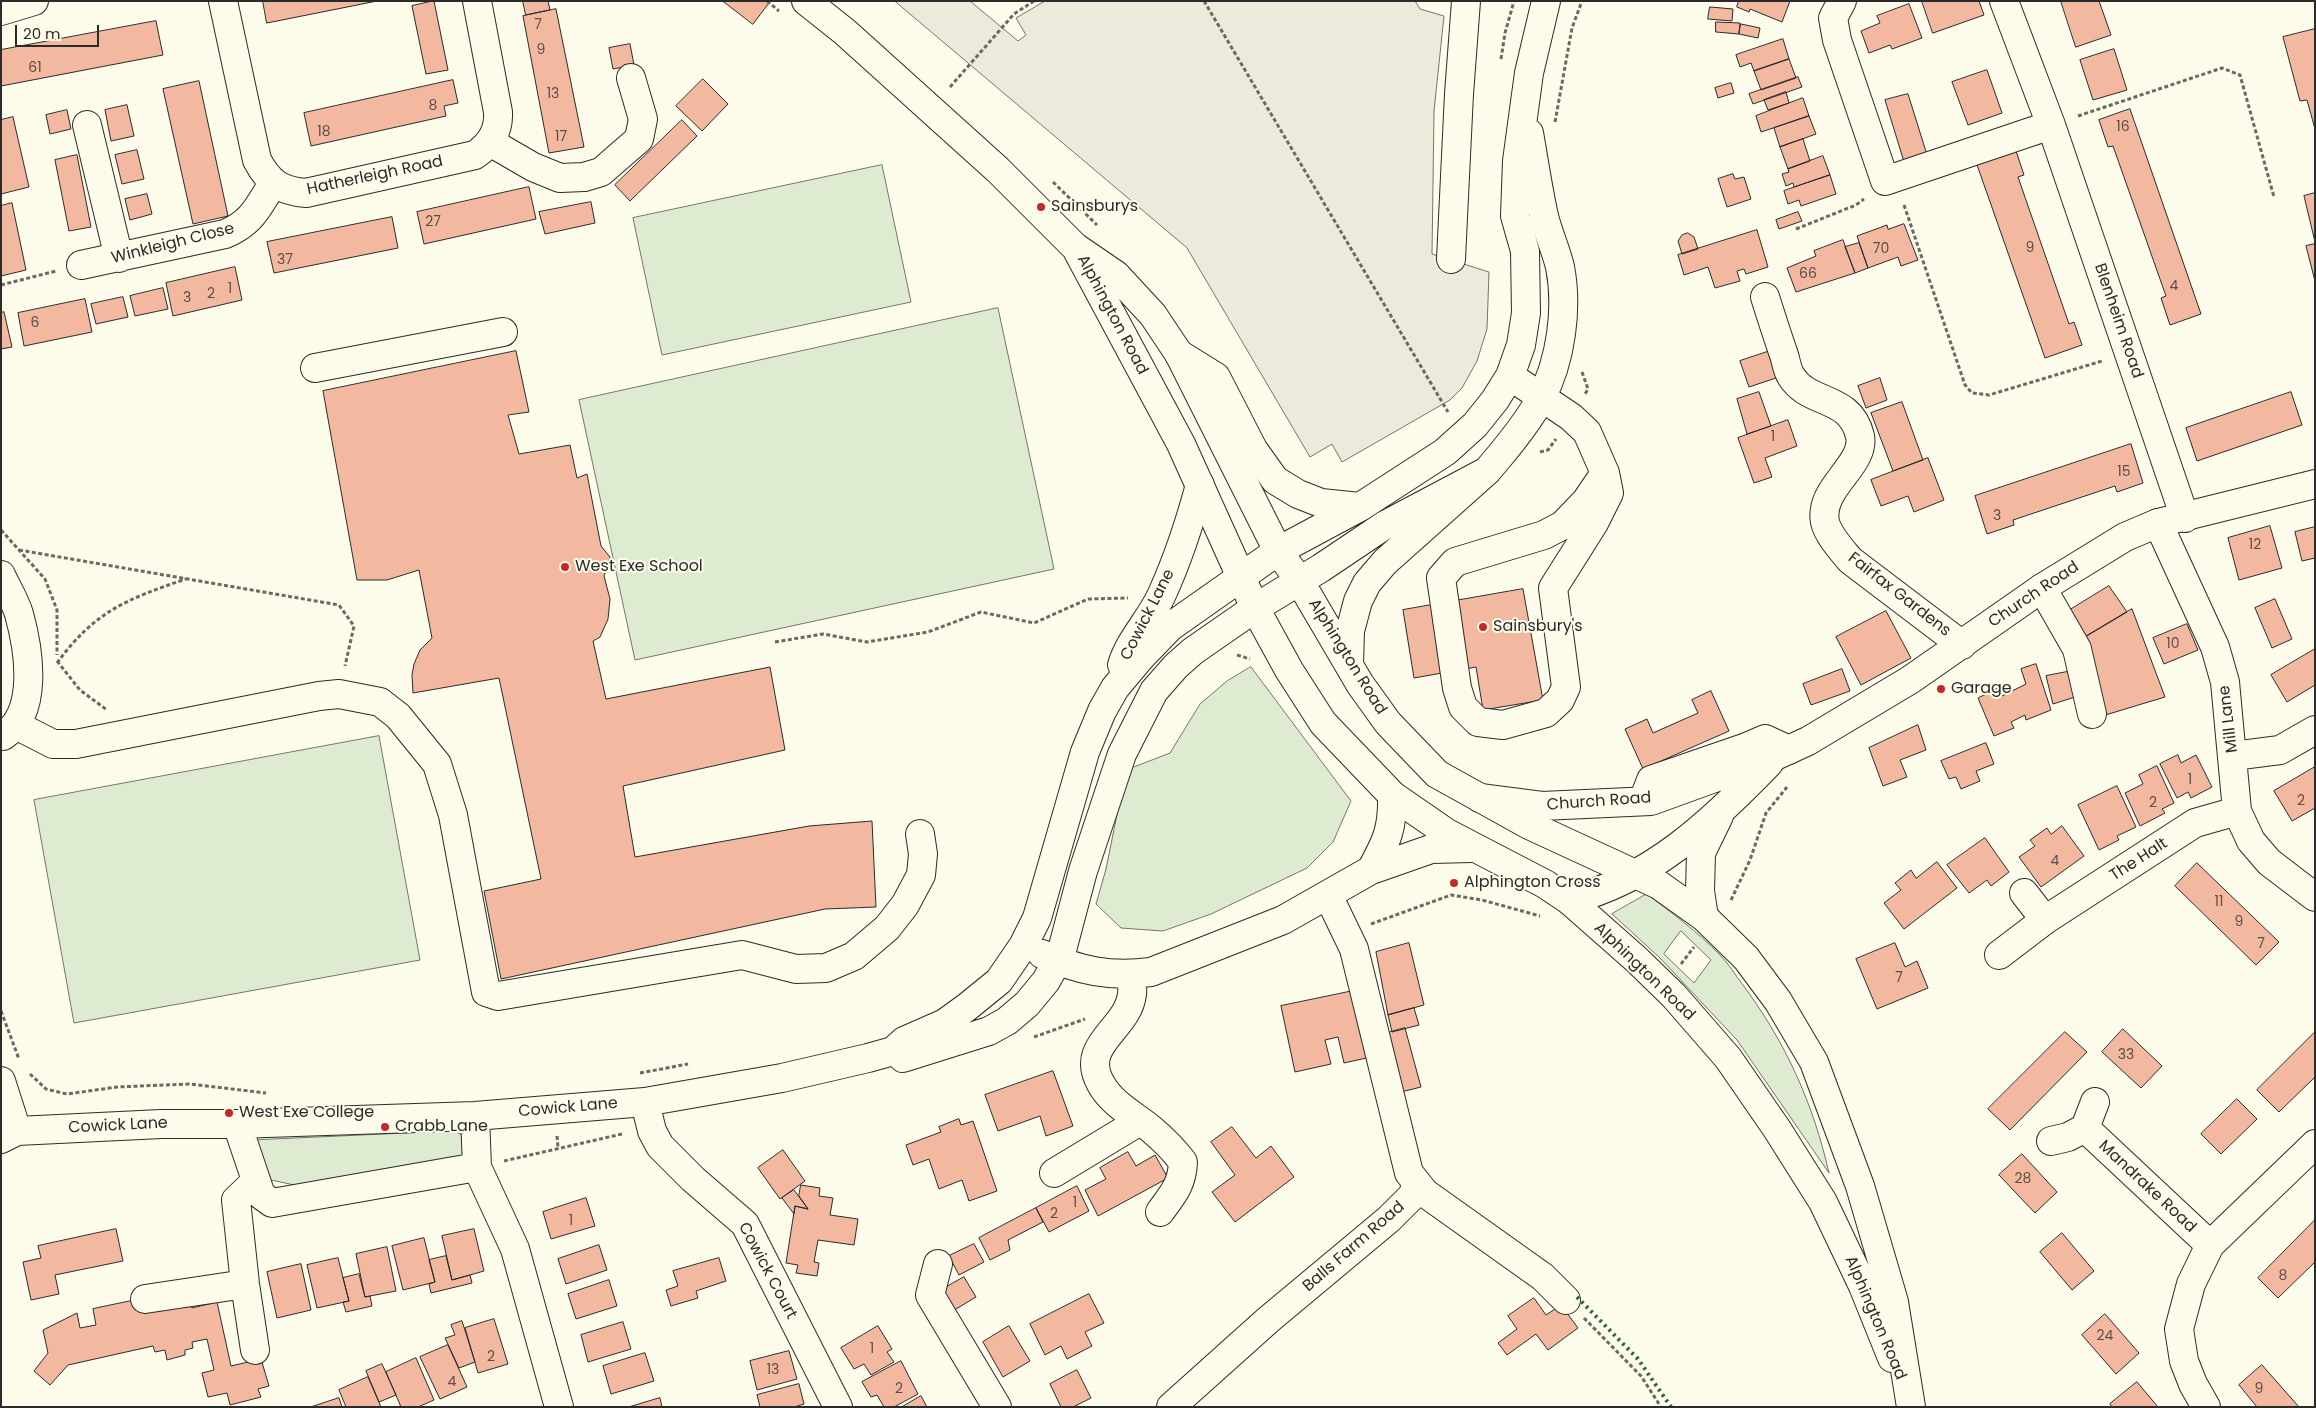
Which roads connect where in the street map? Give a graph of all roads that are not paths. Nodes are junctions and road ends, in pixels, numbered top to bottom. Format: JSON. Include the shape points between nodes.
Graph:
{"nodes":[{"id":1,"x":34,"y":1,"type":"edge"},
{"id":2,"x":223,"y":1,"type":"edge"},
{"id":3,"x":477,"y":1,"type":"edge"},
{"id":4,"x":806,"y":1,"type":"edge"},
{"id":5,"x":1466,"y":1,"type":"edge"},
{"id":6,"x":1842,"y":1,"type":"edge"},
{"id":7,"x":2004,"y":1,"type":"edge"},
{"id":8,"x":1546,"y":4,"type":"edge"},
{"id":9,"x":1,"y":11,"type":"edge"},
{"id":10,"x":631,"y":78,"type":"dead end"},
{"id":11,"x":1525,"y":115,"type":"junction"},
{"id":12,"x":87,"y":125,"type":"dead end"},
{"id":13,"x":2051,"y":125,"type":"junction"},
{"id":14,"x":490,"y":142,"type":"junction"},
{"id":15,"x":273,"y":183,"type":"junction"},
{"id":16,"x":1075,"y":247,"type":"junction"},
{"id":17,"x":119,"y":258,"type":"junction"},
{"id":18,"x":1451,"y":259,"type":"dead end"},
{"id":19,"x":81,"y":265,"type":"road end"},
{"id":20,"x":1765,"y":297,"type":"dead end"},
{"id":21,"x":503,"y":332,"type":"dead end"},
{"id":22,"x":1179,"y":354,"type":"junction"},
{"id":23,"x":316,"y":368,"type":"dead end"},
{"id":24,"x":1510,"y":376,"type":"junction"},
{"id":25,"x":1541,"y":397,"type":"junction"},
{"id":26,"x":1486,"y":471,"type":"junction"},
{"id":27,"x":1605,"y":473,"type":"junction"},
{"id":28,"x":2315,"y":484,"type":"edge"},
{"id":29,"x":1200,"y":485,"type":"junction"},
{"id":30,"x":1360,"y":507,"type":"junction"},
{"id":31,"x":2185,"y":518,"type":"junction"},
{"id":32,"x":2158,"y":523,"type":"junction"},
{"id":33,"x":1278,"y":551,"type":"junction"},
{"id":34,"x":1,"y":576,"type":"edge"},
{"id":35,"x":1242,"y":578,"type":"junction"},
{"id":36,"x":1299,"y":580,"type":"junction"},
{"id":37,"x":2042,"y":588,"type":"junction"},
{"id":38,"x":1255,"y":608,"type":"junction"},
{"id":39,"x":1962,"y":645,"type":"junction"},
{"id":40,"x":1348,"y":664,"type":"junction"},
{"id":41,"x":1115,"y":688,"type":"junction"},
{"id":42,"x":2092,"y":714,"type":"dead end"},
{"id":43,"x":8,"y":730,"type":"edge"},
{"id":44,"x":2315,"y":730,"type":"edge"},
{"id":45,"x":1782,"y":753,"type":"junction"},
{"id":46,"x":2233,"y":756,"type":"junction"},
{"id":47,"x":1392,"y":795,"type":"junction"},
{"id":48,"x":1476,"y":797,"type":"junction"},
{"id":49,"x":2237,"y":811,"type":"junction"},
{"id":50,"x":1721,"y":812,"type":"junction"},
{"id":51,"x":920,"y":834,"type":"dead end"},
{"id":52,"x":1472,"y":848,"type":"junction"},
{"id":53,"x":1371,"y":870,"type":"junction"},
{"id":54,"x":1638,"y":874,"type":"junction"},
{"id":55,"x":2024,"y":893,"type":"dead end"},
{"id":56,"x":1328,"y":895,"type":"junction"},
{"id":57,"x":2315,"y":897,"type":"edge"},
{"id":58,"x":1569,"y":900,"type":"junction"},
{"id":59,"x":1704,"y":917,"type":"junction"},
{"id":60,"x":2045,"y":920,"type":"junction"},
{"id":61,"x":1023,"y":946,"type":"junction"},
{"id":62,"x":1999,"y":955,"type":"dead end"},
{"id":63,"x":1057,"y":960,"type":"junction"},
{"id":64,"x":1131,"y":975,"type":"junction"},
{"id":65,"x":893,"y":1051,"type":"junction"},
{"id":66,"x":11,"y":1073,"type":"edge"},
{"id":67,"x":2095,"y":1102,"type":"dead end"},
{"id":68,"x":648,"y":1114,"type":"junction"},
{"id":69,"x":476,"y":1116,"type":"junction"},
{"id":70,"x":1140,"y":1121,"type":"junction"},
{"id":71,"x":237,"y":1124,"type":"junction"},
{"id":72,"x":2085,"y":1128,"type":"junction"},
{"id":73,"x":9,"y":1135,"type":"edge"},
{"id":74,"x":2051,"y":1141,"type":"dead end"},
{"id":75,"x":2315,"y":1144,"type":"edge"},
{"id":76,"x":477,"y":1167,"type":"junction"},
{"id":77,"x":1054,"y":1173,"type":"dead end"},
{"id":78,"x":256,"y":1181,"type":"junction"},
{"id":79,"x":1416,"y":1184,"type":"junction"},
{"id":80,"x":1160,"y":1212,"type":"dead end"},
{"id":81,"x":2210,"y":1245,"type":"junction"},
{"id":82,"x":938,"y":1264,"type":"dead end"},
{"id":83,"x":245,"y":1284,"type":"junction"},
{"id":84,"x":145,"y":1299,"type":"dead end"},
{"id":85,"x":1566,"y":1300,"type":"road end"},
{"id":86,"x":256,"y":1350,"type":"dead end"},
{"id":87,"x":1911,"y":1404,"type":"edge"},
{"id":88,"x":560,"y":1407,"type":"edge"},
{"id":89,"x":838,"y":1407,"type":"edge"},
{"id":90,"x":997,"y":1407,"type":"edge"},
{"id":91,"x":1171,"y":1407,"type":"edge"},
{"id":92,"x":2206,"y":1407,"type":"edge"}],
"edges":[{"from":1,"to":9,"type":"main road"},
{"from":2,"to":15,"type":"main road","via":[[257,160]]},
{"from":3,"to":14,"type":"main road","via":[[498,112],[499,123]]},
{"from":4,"to":16,"type":"main road","name":"Alphington Road","via":[[998,170]]},
{"from":5,"to":18,"type":"main road"},
{"from":6,"to":13,"type":"main road","via":[[1833,18],[1837,40],[1890,180]]},
{"from":7,"to":13,"type":"main road","name":"Blenheim Road"},
{"from":8,"to":11,"type":"main road","via":[[1529,73]]},
{"from":10,"to":14,"type":"main road","via":[[643,119],[639,139],[601,172],[560,178],[533,167]]},
{"from":11,"to":24,"type":"main road","via":[[1517,161],[1515,216],[1525,251],[1526,313]]},
{"from":11,"to":25,"type":"main road","via":[[1544,218],[1560,268],[1560,337],[1554,366]]},
{"from":12,"to":17,"type":"main road"},
{"from":13,"to":31,"type":"main road","name":"Blenheim Road"},
{"from":14,"to":15,"type":"main road","name":"Hatherleigh Road","via":[[475,155],[306,192],[292,192]]},
{"from":15,"to":17,"type":"main road","name":"Winkleigh Close","via":[[253,216],[242,227],[225,234]]},
{"from":16,"to":22,"type":"main road","name":"Alphington Road","via":[[1116,275],[1153,315]]},
{"from":16,"to":29,"type":"main road","name":"Alphington Road"},
{"from":17,"to":19,"type":"main road","name":"Winkleigh Close"},
{"from":20,"to":39,"type":"main road","name":"Fairfax Gardens","via":[[1791,377],[1807,391],[1841,406],[1857,424],[1861,439],[1858,452],[1833,489],[1826,508],[1825,522],[1835,542],[1850,560]]},
{"from":21,"to":23,"type":"main road"},
{"from":22,"to":30,"type":"main road","via":[[1216,377],[1253,449],[1275,480],[1321,503]]},
{"from":22,"to":33,"type":"main road","name":"Alphington Road"},
{"from":24,"to":25,"type":"main road"},
{"from":24,"to":30,"type":"main road","via":[[1474,425],[1445,452]]},
{"from":25,"to":26,"type":"main road"},
{"from":25,"to":27,"type":"main road","via":[[1587,432]]},
{"from":26,"to":36,"type":"main road","via":[[1385,525]]},
{"from":26,"to":40,"type":"main road","via":[[1385,562],[1367,583],[1350,631]]},
{"from":27,"to":27,"type":"main road","via":[[1609,493],[1553,588],[1566,687],[1560,700],[1546,713],[1519,721],[1504,725],[1478,722],[1463,707],[1457,688],[1441,578],[1455,562],[1544,535],[1564,525]]},
{"from":28,"to":31,"type":"main road","name":"Church Road"},
{"from":29,"to":35,"type":"main road","name":"Alphington Road"},
{"from":29,"to":41,"type":"main road","name":"Cowick Lane","via":[[1190,522],[1161,596],[1131,645]]},
{"from":30,"to":33,"type":"main road"},
{"from":31,"to":32,"type":"main road","name":"Church Road"},
{"from":32,"to":37,"type":"main road","name":"Church Road","via":[[2125,537]]},
{"from":32,"to":46,"type":"main road","name":"Mill Lane","via":[[2215,648],[2225,682]]},
{"from":33,"to":35,"type":"main road"},
{"from":33,"to":36,"type":"main road","name":"Alphington Road"},
{"from":34,"to":43,"type":"main road","via":[[19,613],[28,665],[23,713]]},
{"from":35,"to":38,"type":"main road","name":"Alphington Road"},
{"from":35,"to":41,"type":"main road","via":[[1170,627]]},
{"from":36,"to":38,"type":"main road"},
{"from":36,"to":40,"type":"main road","name":"Alphington Road"},
{"from":37,"to":39,"type":"main road","name":"Church Road"},
{"from":37,"to":42,"type":"main road","via":[[2077,648]]},
{"from":38,"to":47,"type":"main road","name":"Alphington Road","via":[[1322,723]]},
{"from":38,"to":63,"type":"main road","via":[[1176,666],[1138,718],[1122,754]]},
{"from":39,"to":45,"type":"main road","name":"Church Road","via":[[1910,680]]},
{"from":40,"to":48,"type":"main road","name":"Alphington Road","via":[[1388,723],[1437,774]]},
{"from":41,"to":61,"type":"main road","via":[[1085,752],[1037,918]]},
{"from":43,"to":51,"type":"main road","via":[[53,744],[76,744],[339,694],[380,702],[404,722],[437,764],[453,815],[486,992],[498,996],[742,955],[796,969],[826,968],[854,956],[887,928],[905,905],[921,875],[923,854]]},
{"from":44,"to":46,"type":"main road","via":[[2280,750]]},
{"from":45,"to":48,"type":"main road","name":"Church Road","via":[[1651,801],[1542,806]]},
{"from":45,"to":50,"type":"main road","name":"Church Road"},
{"from":46,"to":49,"type":"main road","name":"Mill Lane"},
{"from":47,"to":52,"type":"main road","name":"Alphington Road"},
{"from":47,"to":53,"type":"main road","via":[[1393,820]]},
{"from":48,"to":54,"type":"main road","name":"Alphington Road","via":[[1529,826]]},
{"from":49,"to":57,"type":"main road","name":"Mill Lane","via":[[2251,841],[2269,862]]},
{"from":49,"to":60,"type":"main road","name":"The Halt","via":[[2195,822]]},
{"from":50,"to":54,"type":"main road","name":"Church Road"},
{"from":50,"to":59,"type":"main road","via":[[1701,854],[1700,891]]},
{"from":52,"to":53,"type":"main road","via":[[1431,849]]},
{"from":52,"to":58,"type":"main road","name":"Alphington Road","via":[[1545,884]]},
{"from":53,"to":56,"type":"main road"},
{"from":54,"to":58,"type":"main road","name":"Church Road"},
{"from":54,"to":59,"type":"main road","name":"Alphington Road"},
{"from":55,"to":60,"type":"main road"},
{"from":56,"to":64,"type":"main road","via":[[1257,932],[1152,972]]},
{"from":56,"to":79,"type":"main road","name":"Balls Farm Road","via":[[1354,949],[1409,1173]]},
{"from":58,"to":87,"type":"main road","name":"Alphington Road","via":[[1674,996],[1728,1058],[1777,1129],[1831,1219],[1863,1286]]},
{"from":59,"to":87,"type":"main road","name":"Alphington Road","via":[[1746,958],[1778,1001],[1814,1062],[1860,1186],[1894,1302]]},
{"from":60,"to":62,"type":"main road","name":"The Halt"},
{"from":61,"to":63,"type":"main road"},
{"from":61,"to":65,"type":"main road","via":[[999,981],[967,1007],[945,1023],[904,1041]]},
{"from":63,"to":64,"type":"main road","via":[[1101,974]]},
{"from":63,"to":65,"type":"main road","via":[[1028,1004],[989,1031],[902,1058]]},
{"from":64,"to":70,"type":"main road","via":[[1132,994],[1128,1005],[1122,1019],[1099,1046],[1093,1067],[1101,1084],[1118,1104]]},
{"from":65,"to":68,"type":"main road","name":"Cowick Lane"},
{"from":66,"to":73,"type":"main road"},
{"from":67,"to":72,"type":"main road","name":"Mandrake Road"},
{"from":68,"to":69,"type":"main road","name":"Cowick Lane"},
{"from":68,"to":89,"type":"main road","name":"Cowick Court","via":[[660,1146],[745,1224]]},
{"from":69,"to":71,"type":"main road","name":"Cowick Lane"},
{"from":69,"to":76,"type":"main road"},
{"from":70,"to":77,"type":"main road"},
{"from":70,"to":80,"type":"main road","via":[[1172,1148],[1183,1162],[1182,1178]]},
{"from":71,"to":73,"type":"main road","name":"Cowick Lane","via":[[161,1124]]},
{"from":71,"to":78,"type":"main road"},
{"from":72,"to":74,"type":"main road","name":"Mandrake Road"},
{"from":72,"to":81,"type":"main road","name":"Mandrake Road"},
{"from":75,"to":81,"type":"main road","name":"Mandrake Road"},
{"from":76,"to":78,"type":"main road","via":[[272,1203],[261,1195]]},
{"from":76,"to":88,"type":"main road","via":[[515,1250]]},
{"from":78,"to":83,"type":"main road","via":[[236,1200]]},
{"from":79,"to":85,"type":"main road","via":[[1543,1278]]},
{"from":79,"to":91,"type":"main road","name":"Balls Farm Road","via":[[1413,1194],[1389,1220],[1268,1320]]},
{"from":81,"to":92,"type":"main road","name":"Mandrake Road","via":[[2191,1284],[2179,1329],[2184,1361]]},
{"from":82,"to":90,"type":"main road","via":[[930,1295]]},
{"from":83,"to":84,"type":"main road"},
{"from":83,"to":86,"type":"main road"}]}
